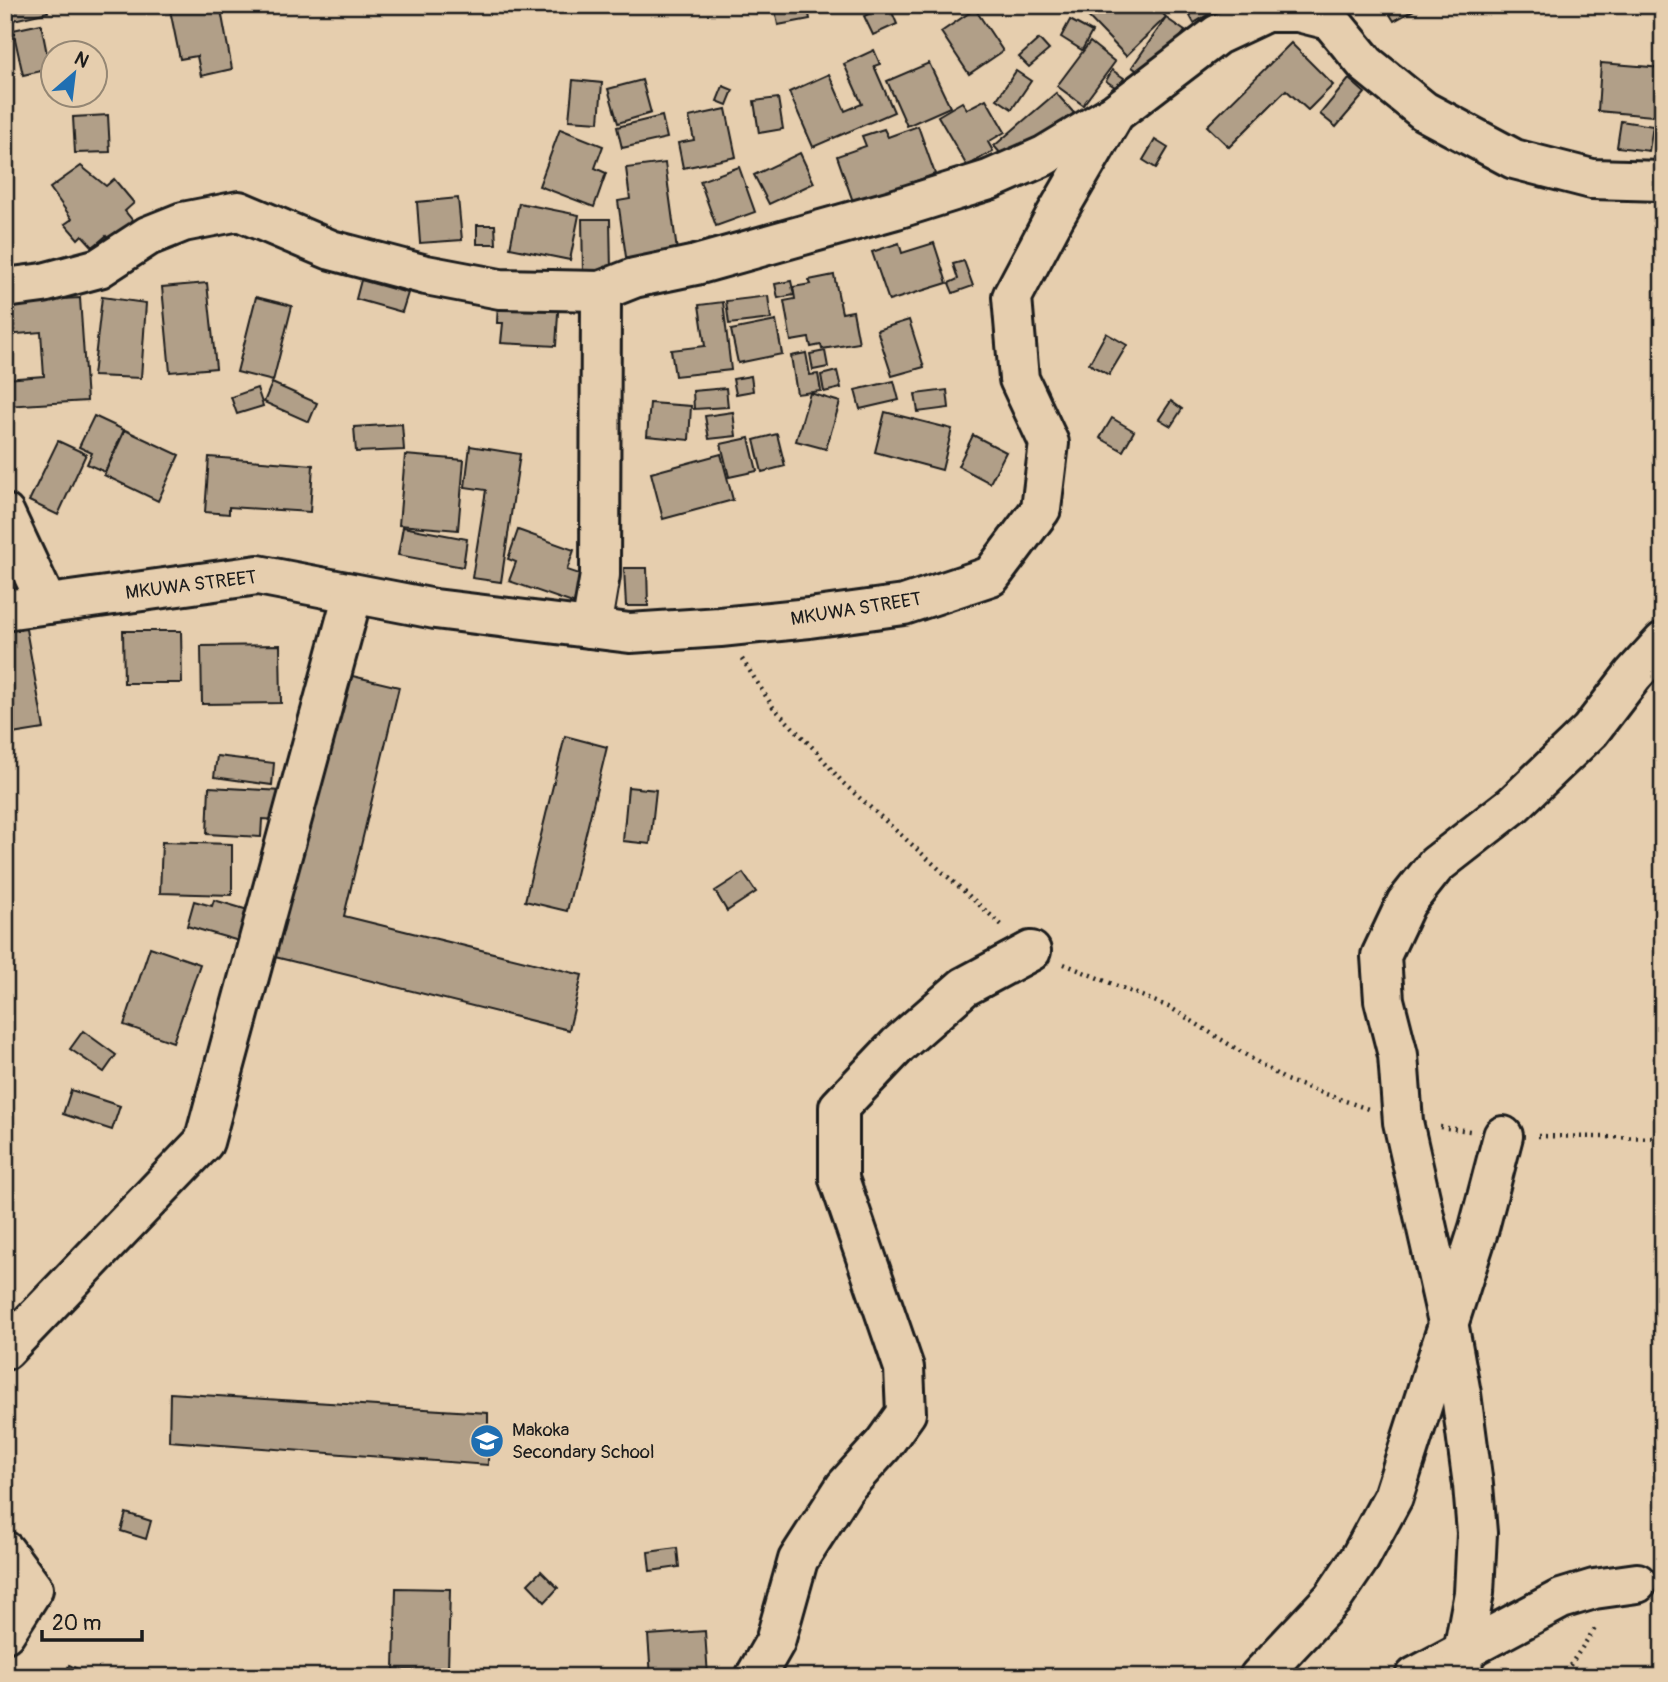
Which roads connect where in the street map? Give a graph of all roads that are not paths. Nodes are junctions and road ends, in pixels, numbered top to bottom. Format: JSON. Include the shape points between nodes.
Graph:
{"nodes":[{"id":1,"x":1329,"y":12,"type":"edge"},
{"id":2,"x":1115,"y":113,"type":"junction"},
{"id":3,"x":1663,"y":181,"type":"edge"},
{"id":4,"x":5,"y":288,"type":"edge"},
{"id":5,"x":601,"y":291,"type":"junction"},
{"id":6,"x":5,"y":514,"type":"edge"},
{"id":7,"x":353,"y":594,"type":"junction"},
{"id":8,"x":47,"y":604,"type":"junction"},
{"id":9,"x":5,"y":610,"type":"edge"},
{"id":10,"x":592,"y":628,"type":"junction"},
{"id":11,"x":1663,"y":642,"type":"edge"},
{"id":12,"x":1031,"y":951,"type":"road end"},
{"id":13,"x":1503,"y":1136,"type":"dead end"},
{"id":14,"x":1448,"y":1322,"type":"junction"},
{"id":15,"x":19,"y":1334,"type":"edge"},
{"id":16,"x":5,"y":1376,"type":"edge"},
{"id":17,"x":5,"y":1551,"type":"edge"},
{"id":18,"x":1637,"y":1583,"type":"dead end"},
{"id":19,"x":5,"y":1633,"type":"edge"},
{"id":20,"x":1462,"y":1664,"type":"edge"},
{"id":21,"x":755,"y":1677,"type":"edge"},
{"id":22,"x":1259,"y":1677,"type":"edge"},
{"id":23,"x":1415,"y":1677,"type":"edge"}],
"edges":[{"from":1,"to":2,"type":"street","name":"MKUWA STREET","via":[[1266,12],[1217,35]]},
{"from":1,"to":3,"type":"street","via":[[1366,64],[1424,111],[1514,159],[1592,179]]},
{"from":2,"to":5,"type":"street","via":[[1044,156],[989,180]]},
{"from":2,"to":10,"type":"street","name":"MKUWA STREET","via":[[1012,297],[1019,379],[1049,443],[1041,509],[991,576],[904,605],[809,618],[630,633]]},
{"from":4,"to":5,"type":"street","via":[[99,268],[171,226],[239,211],[331,250],[426,275],[500,289]]},
{"from":5,"to":10,"type":"street","via":[[600,575]]},
{"from":6,"to":8,"type":"street"},
{"from":7,"to":8,"type":"street","name":"MKUWA STREET","via":[[258,575]]},
{"from":7,"to":10,"type":"street","name":"MKUWA STREET"},
{"from":7,"to":15,"type":"street","via":[[204,1142]]},
{"from":8,"to":9,"type":"street","name":"MKUWA STREET"},
{"from":11,"to":14,"type":"street","via":[[1590,731],[1513,805],[1436,865],[1406,903],[1381,956],[1384,1000],[1398,1055],[1403,1122]]},
{"from":12,"to":21,"type":"street","via":[[964,987],[898,1045],[839,1107],[839,1179],[904,1368],[906,1413],[845,1487],[798,1560],[775,1642]]},
{"from":13,"to":14,"type":"street"},
{"from":14,"to":20,"type":"street","via":[[1477,1533],[1474,1593]]},
{"from":14,"to":22,"type":"street","via":[[1393,1497],[1333,1598]]},
{"from":15,"to":16,"type":"street"},
{"from":17,"to":19,"type":"street","via":[[33,1589]]},
{"from":18,"to":20,"type":"street","via":[[1561,1599]]},
{"from":20,"to":23,"type":"street"}]}
